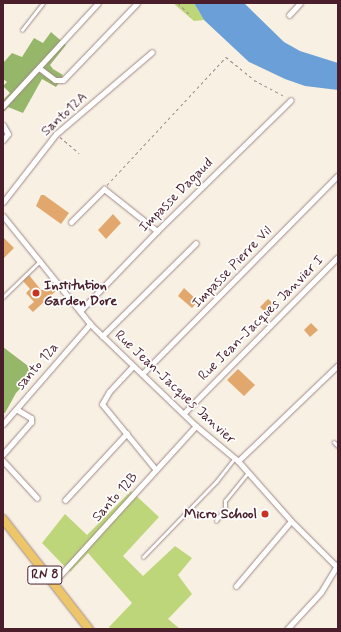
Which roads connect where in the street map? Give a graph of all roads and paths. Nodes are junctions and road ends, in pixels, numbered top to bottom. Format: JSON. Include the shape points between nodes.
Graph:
{"nodes":[{"id":1,"x":43,"y":3,"type":"edge"},
{"id":2,"x":98,"y":3,"type":"edge"},
{"id":3,"x":137,"y":3,"type":"edge"},
{"id":4,"x":178,"y":3,"type":"edge"},
{"id":5,"x":300,"y":3,"type":"edge"},
{"id":6,"x":289,"y":15,"type":"dead end"},
{"id":7,"x":191,"y":16,"type":"dead end"},
{"id":8,"x":22,"y":30,"type":"dead end"},
{"id":9,"x":152,"y":52,"type":"dead end"},
{"id":10,"x":39,"y":68,"type":"junction"},
{"id":11,"x":291,"y":100,"type":"joint"},
{"id":12,"x":3,"y":106,"type":"edge"},
{"id":13,"x":3,"y":125,"type":"edge"},
{"id":14,"x":56,"y":134,"type":"junction"},
{"id":15,"x":3,"y":140,"type":"edge"},
{"id":16,"x":79,"y":153,"type":"dead end"},
{"id":17,"x":338,"y":175,"type":"edge"},
{"id":18,"x":104,"y":189,"type":"junction"},
{"id":19,"x":3,"y":202,"type":"edge"},
{"id":20,"x":3,"y":217,"type":"edge"},
{"id":21,"x":71,"y":222,"type":"dead end"},
{"id":22,"x":157,"y":231,"type":"junction"},
{"id":23,"x":196,"y":243,"type":"dead end"},
{"id":24,"x":338,"y":257,"type":"edge"},
{"id":25,"x":40,"y":260,"type":"junction"},
{"id":26,"x":3,"y":297,"type":"edge"},
{"id":27,"x":80,"y":310,"type":"junction"},
{"id":28,"x":90,"y":324,"type":"junction"},
{"id":29,"x":102,"y":336,"type":"junction"},
{"id":30,"x":338,"y":365,"type":"edge"},
{"id":31,"x":133,"y":366,"type":"junction"},
{"id":32,"x":142,"y":374,"type":"junction"},
{"id":33,"x":16,"y":409,"type":"junction"},
{"id":34,"x":184,"y":414,"type":"junction"},
{"id":35,"x":3,"y":424,"type":"edge"},
{"id":36,"x":196,"y":426,"type":"junction"},
{"id":37,"x":127,"y":433,"type":"junction"},
{"id":38,"x":334,"y":442,"type":"dead end"},
{"id":39,"x":338,"y":446,"type":"edge"},
{"id":40,"x":3,"y":454,"type":"edge"},
{"id":41,"x":236,"y":459,"type":"junction"},
{"id":42,"x":3,"y":461,"type":"edge"},
{"id":43,"x":156,"y":470,"type":"junction"},
{"id":44,"x":248,"y":473,"type":"junction"},
{"id":45,"x":37,"y":498,"type":"dead end"},
{"id":46,"x":65,"y":500,"type":"dead end"},
{"id":47,"x":3,"y":519,"type":"edge"},
{"id":48,"x":216,"y":521,"type":"dead end"},
{"id":49,"x":291,"y":521,"type":"junction"},
{"id":50,"x":143,"y":557,"type":"dead end"},
{"id":51,"x":337,"y":566,"type":"edge"},
{"id":52,"x":52,"y":584,"type":"junction"},
{"id":53,"x":236,"y":586,"type":"dead end"},
{"id":54,"x":89,"y":629,"type":"edge"},
{"id":55,"x":287,"y":629,"type":"edge"}],
"edges":[{"from":1,"to":8,"type":"lane"},
{"from":2,"to":10,"type":"street"},
{"from":3,"to":10,"type":"street","via":[[63,80],[55,80]]},
{"from":4,"to":7,"type":"path"},
{"from":5,"to":6,"type":"street"},
{"from":9,"to":14,"type":"street","name":"Santo12A"},
{"from":10,"to":12,"type":"street"},
{"from":11,"to":18,"type":"path","via":[[254,80],[226,57]]},
{"from":11,"to":22,"type":"street","name":"Impasse Dagaud"},
{"from":13,"to":15,"type":"street","via":[[8,134]]},
{"from":14,"to":16,"type":"path"},
{"from":14,"to":19,"type":"street","name":"Santo12A"},
{"from":17,"to":32,"type":"street","name":"Impasse Pierre Vil"},
{"from":18,"to":21,"type":"street"},
{"from":18,"to":22,"type":"street"},
{"from":20,"to":25,"type":"street","name":"Rue Jean-Jacques Janvier"},
{"from":22,"to":27,"type":"street","name":"Impasse Dagaud"},
{"from":23,"to":29,"type":"street"},
{"from":24,"to":34,"type":"street","name":"Rue Jean-Jacques Janvier I"},
{"from":25,"to":26,"type":"lane"},
{"from":25,"to":27,"type":"street","name":"Rue Jean-Jacques Janvier"},
{"from":27,"to":28,"type":"street","name":"Rue Jean-Jacques Janvier"},
{"from":28,"to":29,"type":"street","name":"Rue Jean-Jacques Janvier"},
{"from":28,"to":33,"type":"street","name":"santo 12a"},
{"from":29,"to":31,"type":"street","name":"Rue Jean-Jacques Janvier"},
{"from":30,"to":41,"type":"street"},
{"from":31,"to":32,"type":"street","name":"Rue Jean-Jacques Janvier"},
{"from":31,"to":37,"type":"street","via":[[109,392],[102,404]]},
{"from":32,"to":34,"type":"street","name":"Rue Jean-Jacques Janvier"},
{"from":33,"to":35,"type":"street","name":"santo 12a"},
{"from":33,"to":40,"type":"street","via":[[31,418],[32,422]]},
{"from":34,"to":36,"type":"street","name":"Rue Jean-Jacques Janvier"},
{"from":36,"to":41,"type":"street","name":"Rue Jean-Jacques Janvier"},
{"from":36,"to":43,"type":"street","name":"Santo 12B"},
{"from":37,"to":43,"type":"street"},
{"from":37,"to":46,"type":"street"},
{"from":38,"to":39,"type":"lane"},
{"from":41,"to":44,"type":"street","name":"Rue Jean-Jacques Janvier"},
{"from":41,"to":50,"type":"lane"},
{"from":42,"to":45,"type":"street"},
{"from":43,"to":52,"type":"street","name":"Santo 12B"},
{"from":44,"to":48,"type":"lane","via":[[225,501],[225,508]]},
{"from":44,"to":49,"type":"street","name":"Rue Jean-Jacques Janvier"},
{"from":47,"to":52,"type":"main road","number":"RN 8"},
{"from":49,"to":51,"type":"street","name":"Rue Jean-Jacques Janvier"},
{"from":49,"to":53,"type":"street"},
{"from":51,"to":55,"type":"street","via":[[321,592]]},
{"from":52,"to":54,"type":"main road","number":"RN 8"}]}
